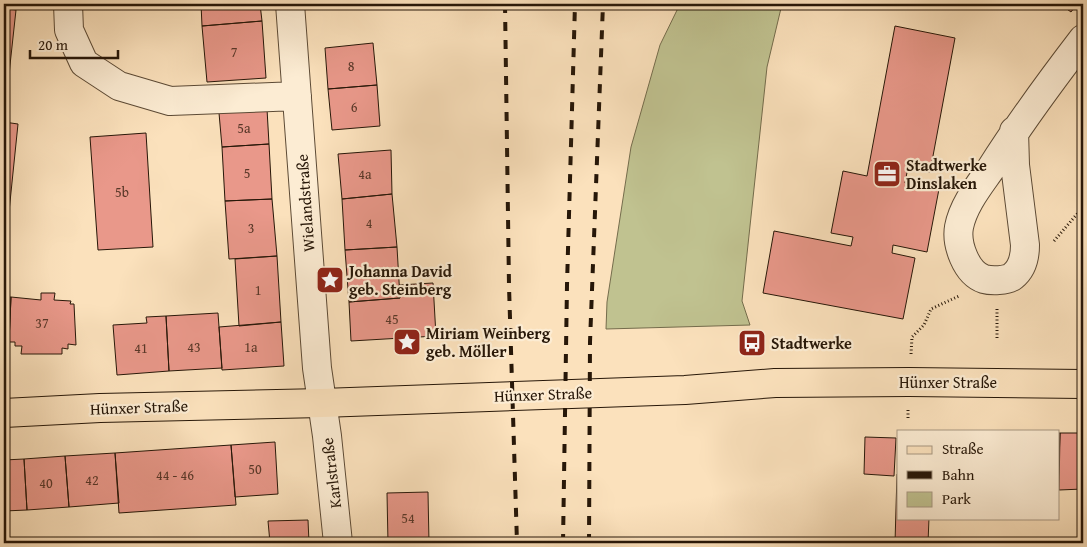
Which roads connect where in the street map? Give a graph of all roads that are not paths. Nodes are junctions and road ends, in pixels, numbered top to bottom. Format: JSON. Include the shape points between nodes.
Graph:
{"nodes":[{"id":1,"x":68,"y":4,"type":"edge"},
{"id":2,"x":290,"y":4,"type":"edge"},
{"id":3,"x":1083,"y":39,"type":"edge"},
{"id":4,"x":297,"y":96,"type":"junction"},
{"id":5,"x":1014,"y":131,"type":"junction"},
{"id":6,"x":1083,"y":384,"type":"edge"},
{"id":7,"x":322,"y":403,"type":"junction"},
{"id":8,"x":4,"y":413,"type":"edge"},
{"id":9,"x":338,"y":543,"type":"edge"}],
"edges":[{"from":1,"to":4,"type":"street","via":[[69,30],[84,63],[119,86],[170,101]]},
{"from":2,"to":4,"type":"street","name":"Wielandstraße"},
{"from":3,"to":5,"type":"street"},
{"from":4,"to":7,"type":"street","name":"Wielandstraße"},
{"from":5,"to":5,"type":"street","via":[[968,204],[959,227],[964,258],[974,273],[984,279],[1012,277],[1021,267],[1025,254]]},
{"from":6,"to":7,"type":"main road","name":"Hünxer Straße","via":[[775,383],[684,390]]},
{"from":7,"to":8,"type":"main road","name":"Hünxer Straße"},
{"from":7,"to":9,"type":"street","name":"Karlstraße"}]}
